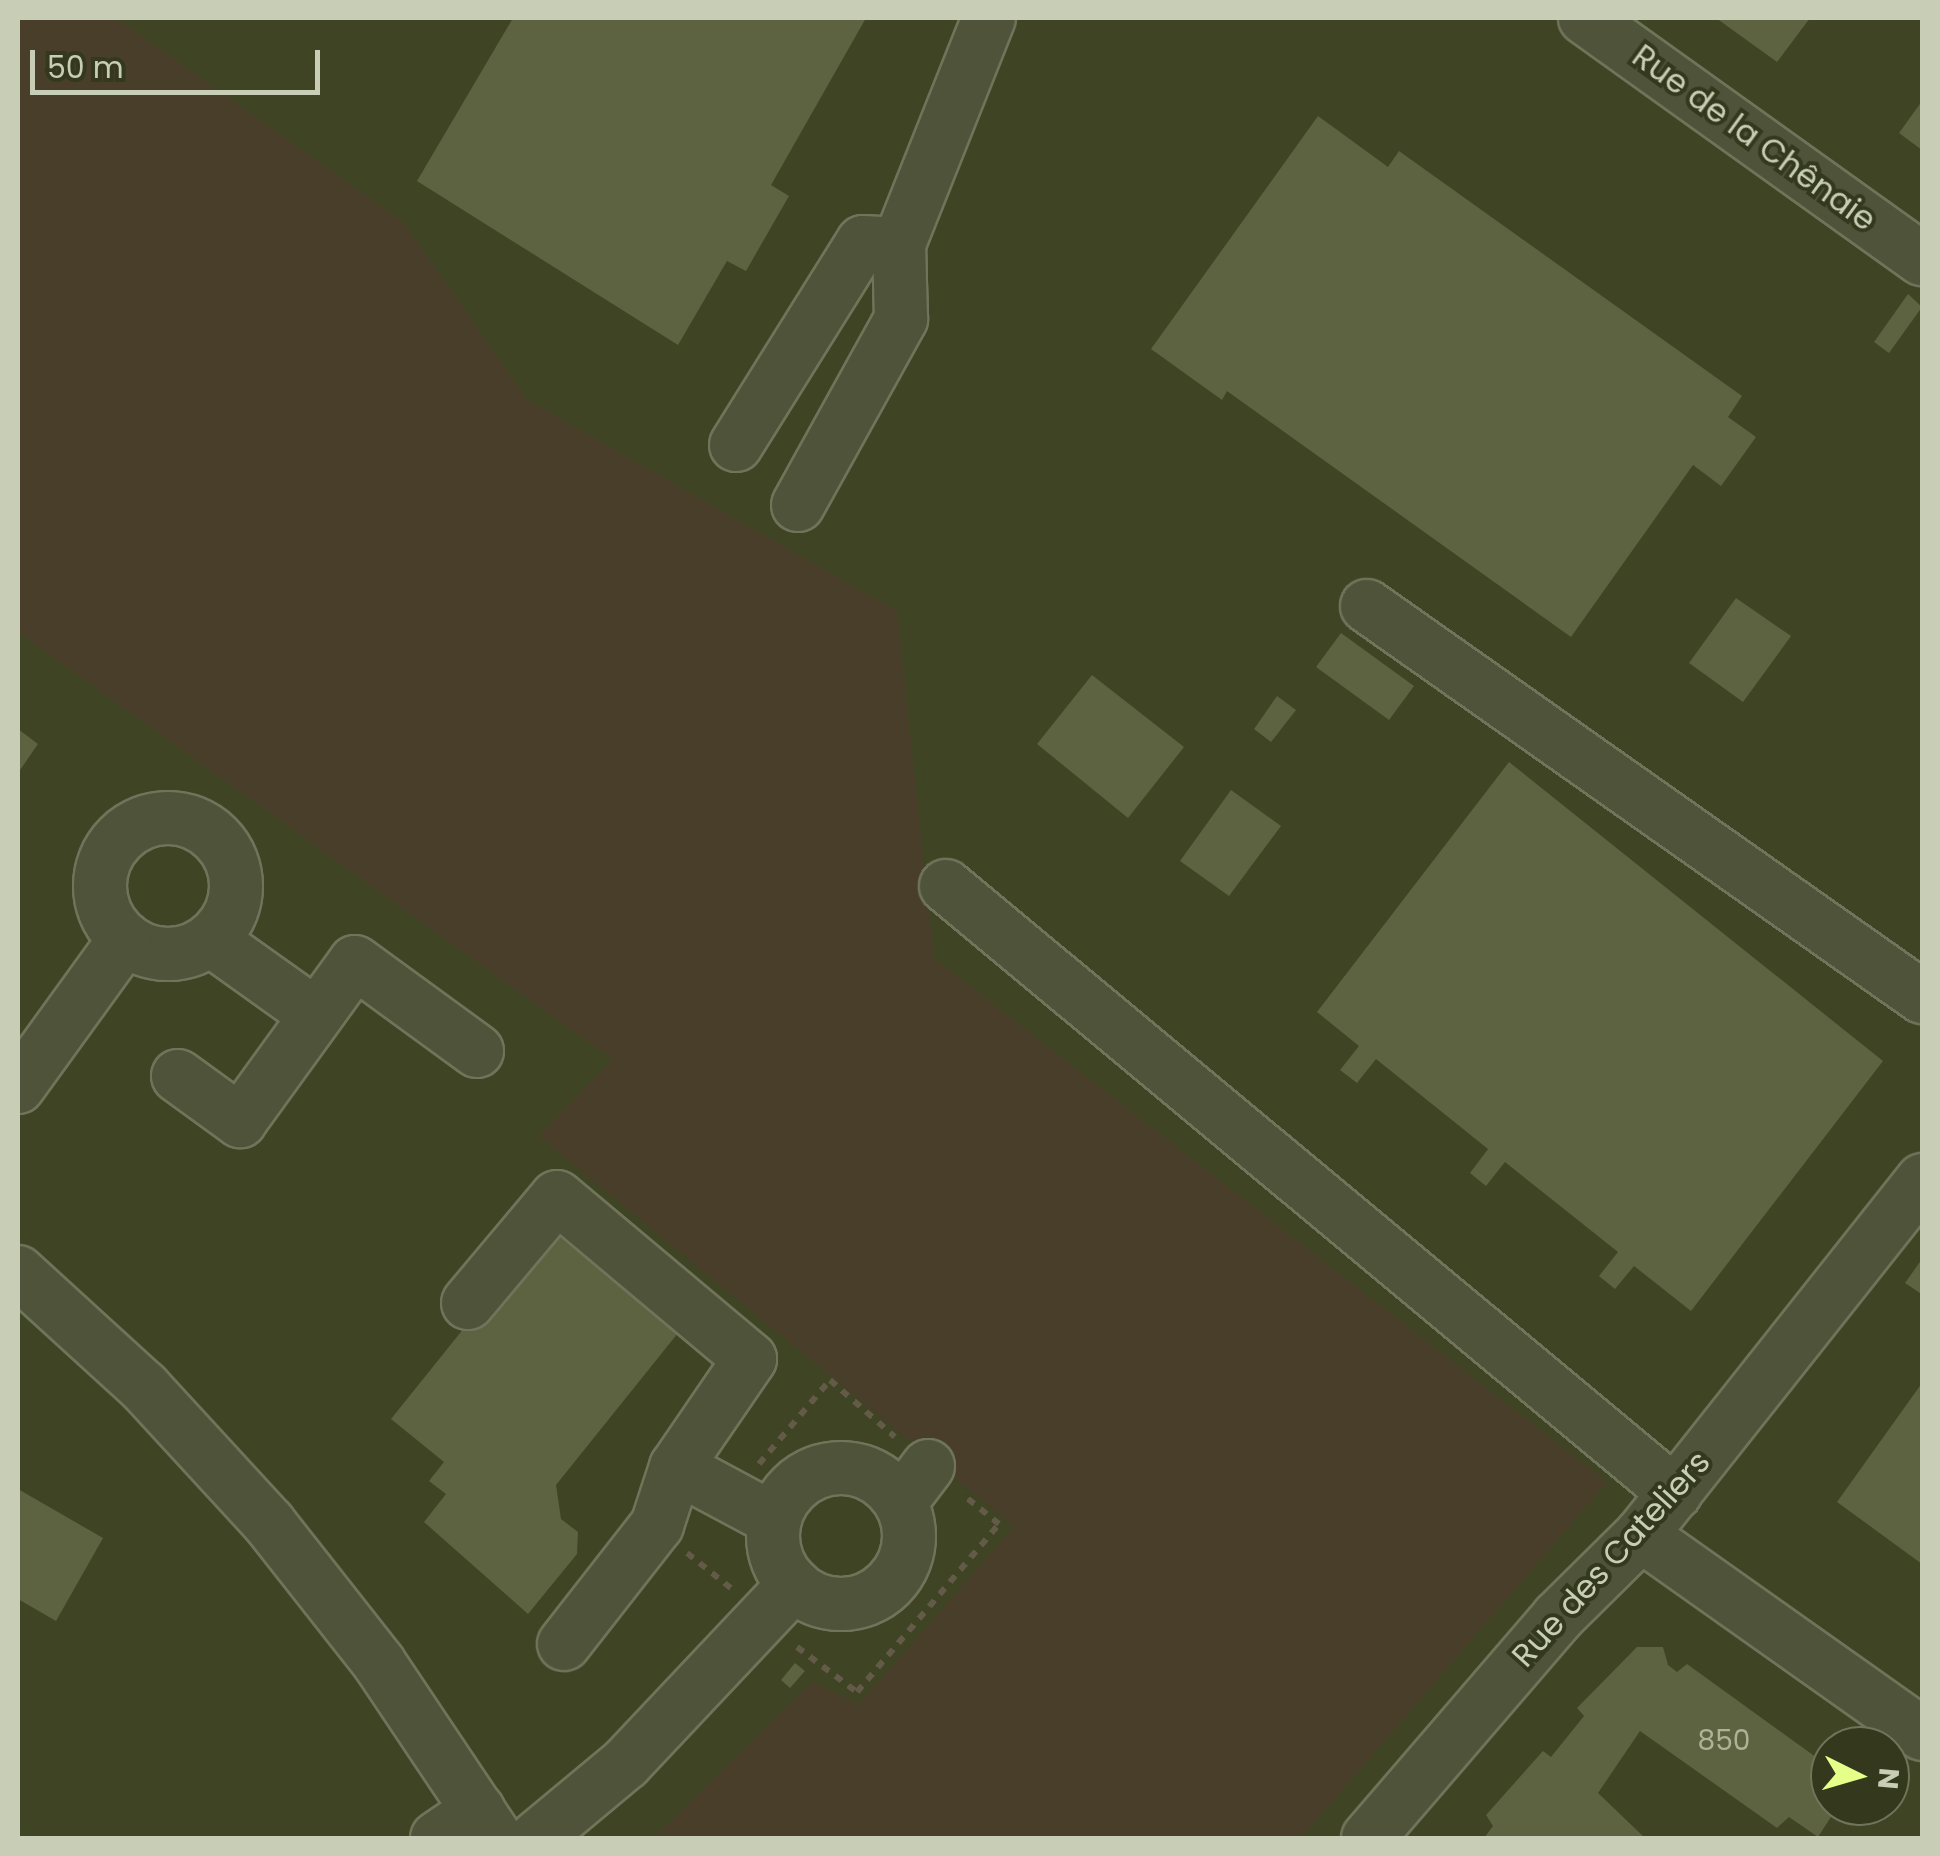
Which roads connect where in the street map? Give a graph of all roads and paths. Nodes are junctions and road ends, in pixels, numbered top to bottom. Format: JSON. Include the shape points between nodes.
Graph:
{"nodes":[{"id":1,"x":989,"y":18,"type":"edge"},
{"id":2,"x":1585,"y":18,"type":"edge"},
{"id":3,"x":898,"y":244,"type":"junction"},
{"id":4,"x":1922,"y":259,"type":"edge"},
{"id":5,"x":736,"y":445,"type":"dead end"},
{"id":6,"x":798,"y":505,"type":"dead end"},
{"id":7,"x":1368,"y":606,"type":"dead end"},
{"id":8,"x":946,"y":886,"type":"dead end"},
{"id":9,"x":125,"y":939,"type":"junction"},
{"id":10,"x":212,"y":940,"type":"junction"},
{"id":11,"x":1922,"y":997,"type":"edge"},
{"id":12,"x":316,"y":1015,"type":"junction"},
{"id":13,"x":477,"y":1051,"type":"dead end"},
{"id":14,"x":178,"y":1076,"type":"dead end"},
{"id":15,"x":18,"y":1087,"type":"edge"},
{"id":16,"x":1922,"y":1180,"type":"edge"},
{"id":17,"x":18,"y":1272,"type":"edge"},
{"id":18,"x":468,"y":1303,"type":"dead end"},
{"id":19,"x":676,"y":1467,"type":"junction"},
{"id":20,"x":915,"y":1484,"type":"junction"},
{"id":21,"x":1675,"y":1494,"type":"junction"},
{"id":22,"x":752,"y":1509,"type":"junction"},
{"id":23,"x":1641,"y":1536,"type":"junction"},
{"id":24,"x":914,"y":1589,"type":"junction"},
{"id":25,"x":780,"y":1620,"type":"junction"},
{"id":26,"x":564,"y":1644,"type":"dead end"},
{"id":27,"x":1922,"y":1734,"type":"edge"},
{"id":28,"x":471,"y":1829,"type":"edge"},
{"id":29,"x":536,"y":1838,"type":"edge"},
{"id":30,"x":1368,"y":1838,"type":"edge"}],
"edges":[{"from":1,"to":3,"type":"street"},
{"from":2,"to":4,"type":"street","name":"Rue de la Chênaie"},
{"from":3,"to":5,"type":"street","via":[[863,242]]},
{"from":3,"to":6,"type":"street","via":[[901,318]]},
{"from":7,"to":11,"type":"street"},
{"from":8,"to":21,"type":"street"},
{"from":9,"to":10,"type":"street","via":[[160,954]]},
{"from":9,"to":10,"type":"street","via":[[103,906],[102,867],[124,834],[160,818],[200,825],[228,851],[234,906]]},
{"from":9,"to":15,"type":"street"},
{"from":10,"to":12,"type":"street"},
{"from":12,"to":13,"type":"street","via":[[355,962]]},
{"from":12,"to":14,"type":"street","via":[[240,1121]]},
{"from":16,"to":21,"type":"street","name":"Rue des Cateliers"},
{"from":17,"to":28,"type":"street","via":[[156,1399],[269,1523]]},
{"from":18,"to":19,"type":"street","via":[[556,1197],[750,1359]]},
{"from":19,"to":22,"type":"street"},
{"from":19,"to":26,"type":"street","via":[[657,1524]]},
{"from":20,"to":22,"type":"street","via":[[841,1467]]},
{"from":20,"to":22,"type":"path","via":[[830,1380]]},
{"from":20,"to":24,"type":"street"},
{"from":20,"to":24,"type":"path","via":[[999,1524]]},
{"from":21,"to":23,"type":"street","name":"Rue des Cateliers"},
{"from":22,"to":25,"type":"street","via":[[776,1555]]},
{"from":22,"to":25,"type":"path","via":[[684,1551]]},
{"from":23,"to":27,"type":"street"},
{"from":23,"to":30,"type":"street","name":"Rue des Cateliers","via":[[1558,1616]]},
{"from":24,"to":25,"type":"street"},
{"from":24,"to":25,"type":"path","via":[[858,1692],[796,1646]]},
{"from":25,"to":29,"type":"street"}]}
